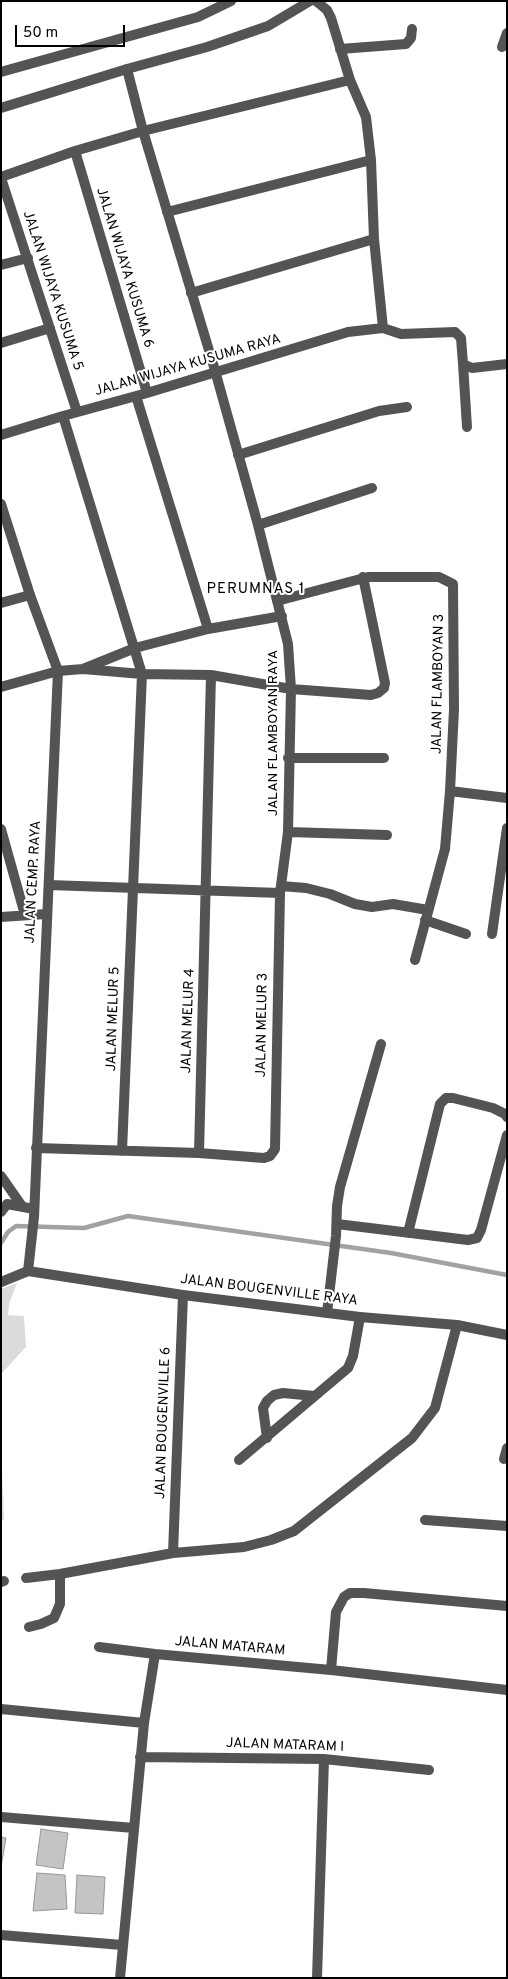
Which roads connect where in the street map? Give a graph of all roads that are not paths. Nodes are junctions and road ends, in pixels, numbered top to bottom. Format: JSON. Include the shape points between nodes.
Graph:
{"nodes":[{"id":1,"x":231,"y":1,"type":"edge"},
{"id":2,"x":310,"y":1,"type":"edge"},
{"id":3,"x":316,"y":1,"type":"edge"},
{"id":4,"x":412,"y":28,"type":"dead end"},
{"id":5,"x":507,"y":33,"type":"edge"},
{"id":6,"x":502,"y":47,"type":"dead end"},
{"id":7,"x":340,"y":49,"type":"junction"},
{"id":8,"x":127,"y":69,"type":"junction"},
{"id":9,"x":1,"y":72,"type":"edge"},
{"id":10,"x":350,"y":80,"type":"junction"},
{"id":11,"x":1,"y":108,"type":"edge"},
{"id":12,"x":143,"y":131,"type":"junction"},
{"id":13,"x":75,"y":151,"type":"junction"},
{"id":14,"x":372,"y":160,"type":"junction"},
{"id":15,"x":1,"y":178,"type":"edge"},
{"id":16,"x":167,"y":212,"type":"junction"},
{"id":17,"x":374,"y":239,"type":"junction"},
{"id":18,"x":28,"y":258,"type":"junction"},
{"id":19,"x":1,"y":266,"type":"edge"},
{"id":20,"x":192,"y":293,"type":"junction"},
{"id":21,"x":50,"y":328,"type":"junction"},
{"id":22,"x":383,"y":328,"type":"junction"},
{"id":23,"x":1,"y":343,"type":"edge"},
{"id":24,"x":463,"y":364,"type":"junction"},
{"id":25,"x":507,"y":364,"type":"edge"},
{"id":26,"x":215,"y":372,"type":"junction"},
{"id":27,"x":147,"y":393,"type":"junction"},
{"id":28,"x":136,"y":396,"type":"junction"},
{"id":29,"x":407,"y":407,"type":"dead end"},
{"id":30,"x":77,"y":412,"type":"junction"},
{"id":31,"x":63,"y":416,"type":"junction"},
{"id":32,"x":467,"y":426,"type":"dead end"},
{"id":33,"x":1,"y":435,"type":"edge"},
{"id":34,"x":238,"y":455,"type":"junction"},
{"id":35,"x":372,"y":488,"type":"dead end"},
{"id":36,"x":1,"y":504,"type":"edge"},
{"id":37,"x":4,"y":524,"type":"edge"},
{"id":38,"x":258,"y":525,"type":"junction"},
{"id":39,"x":363,"y":578,"type":"junction"},
{"id":40,"x":30,"y":595,"type":"junction"},
{"id":41,"x":277,"y":602,"type":"junction"},
{"id":42,"x":1,"y":603,"type":"edge"},
{"id":43,"x":282,"y":616,"type":"junction"},
{"id":44,"x":208,"y":629,"type":"junction"},
{"id":45,"x":135,"y":648,"type":"junction"},
{"id":46,"x":83,"y":668,"type":"junction"},
{"id":47,"x":58,"y":671,"type":"junction"},
{"id":48,"x":142,"y":674,"type":"junction"},
{"id":49,"x":211,"y":675,"type":"junction"},
{"id":50,"x":1,"y":687,"type":"edge"},
{"id":51,"x":291,"y":689,"type":"junction"},
{"id":52,"x":288,"y":758,"type":"junction"},
{"id":53,"x":384,"y":758,"type":"dead end"},
{"id":54,"x":450,"y":791,"type":"junction"},
{"id":55,"x":507,"y":798,"type":"edge"},
{"id":56,"x":507,"y":828,"type":"edge"},
{"id":57,"x":1,"y":829,"type":"edge"},
{"id":58,"x":288,"y":832,"type":"junction"},
{"id":59,"x":387,"y":835,"type":"dead end"},
{"id":60,"x":49,"y":885,"type":"junction"},
{"id":61,"x":133,"y":888,"type":"junction"},
{"id":62,"x":206,"y":890,"type":"junction"},
{"id":63,"x":280,"y":890,"type":"junction"},
{"id":64,"x":428,"y":910,"type":"junction"},
{"id":65,"x":46,"y":914,"type":"junction"},
{"id":66,"x":25,"y":915,"type":"junction"},
{"id":67,"x":1,"y":917,"type":"edge"},
{"id":68,"x":425,"y":920,"type":"junction"},
{"id":69,"x":466,"y":934,"type":"dead end"},
{"id":70,"x":492,"y":934,"type":"dead end"},
{"id":71,"x":414,"y":960,"type":"dead end"},
{"id":72,"x":381,"y":1044,"type":"dead end"},
{"id":73,"x":507,"y":1117,"type":"edge"},
{"id":74,"x":507,"y":1135,"type":"edge"},
{"id":75,"x":36,"y":1148,"type":"junction"},
{"id":76,"x":122,"y":1151,"type":"junction"},
{"id":77,"x":199,"y":1152,"type":"junction"},
{"id":78,"x":1,"y":1176,"type":"edge"},
{"id":79,"x":3,"y":1204,"type":"edge"},
{"id":80,"x":22,"y":1206,"type":"junction"},
{"id":81,"x":34,"y":1213,"type":"junction"},
{"id":82,"x":337,"y":1224,"type":"junction"},
{"id":83,"x":408,"y":1232,"type":"junction"},
{"id":84,"x":28,"y":1271,"type":"junction"},
{"id":85,"x":1,"y":1282,"type":"edge"},
{"id":86,"x":184,"y":1295,"type":"junction"},
{"id":87,"x":327,"y":1313,"type":"junction"},
{"id":88,"x":360,"y":1317,"type":"junction"},
{"id":89,"x":457,"y":1325,"type":"junction"},
{"id":90,"x":507,"y":1335,"type":"edge"},
{"id":91,"x":314,"y":1396,"type":"junction"},
{"id":92,"x":267,"y":1438,"type":"junction"},
{"id":93,"x":239,"y":1460,"type":"dead end"},
{"id":94,"x":425,"y":1520,"type":"dead end"},
{"id":95,"x":507,"y":1526,"type":"edge"},
{"id":96,"x":173,"y":1553,"type":"junction"},
{"id":97,"x":60,"y":1574,"type":"junction"},
{"id":98,"x":26,"y":1578,"type":"dead end"},
{"id":99,"x":507,"y":1606,"type":"edge"},
{"id":100,"x":29,"y":1627,"type":"dead end"},
{"id":101,"x":98,"y":1647,"type":"dead end"},
{"id":102,"x":155,"y":1654,"type":"junction"},
{"id":103,"x":331,"y":1670,"type":"junction"},
{"id":104,"x":507,"y":1690,"type":"edge"},
{"id":105,"x":1,"y":1709,"type":"edge"},
{"id":106,"x":144,"y":1722,"type":"junction"},
{"id":107,"x":140,"y":1757,"type":"junction"},
{"id":108,"x":324,"y":1759,"type":"junction"},
{"id":109,"x":429,"y":1770,"type":"dead end"},
{"id":110,"x":1,"y":1817,"type":"edge"},
{"id":111,"x":134,"y":1828,"type":"junction"},
{"id":112,"x":1,"y":1934,"type":"edge"},
{"id":113,"x":122,"y":1945,"type":"junction"},
{"id":114,"x":120,"y":1978,"type":"edge"},
{"id":115,"x":317,"y":1978,"type":"edge"}],
"edges":[{"from":1,"to":9,"type":"street","via":[[198,17]]},
{"from":2,"to":8,"type":"street","via":[[268,26]]},
{"from":3,"to":7,"type":"street","via":[[331,18]]},
{"from":4,"to":7,"type":"street","via":[[411,38],[406,44]]},
{"from":5,"to":6,"type":"street"},
{"from":7,"to":10,"type":"street"},
{"from":8,"to":11,"type":"street"},
{"from":8,"to":12,"type":"street","name":"JALAN FLAMBOYAN RAYA"},
{"from":10,"to":12,"type":"street"},
{"from":10,"to":14,"type":"street","via":[[366,117]]},
{"from":12,"to":13,"type":"street"},
{"from":12,"to":16,"type":"street","name":"JALAN FLAMBOYAN RAYA"},
{"from":13,"to":15,"type":"street"},
{"from":13,"to":27,"type":"street","name":"JALAN WIJAYA KUSUMA 6"},
{"from":14,"to":16,"type":"street"},
{"from":14,"to":17,"type":"street"},
{"from":15,"to":18,"type":"street","name":"JALAN WIJAYA KUSUMA 5"},
{"from":16,"to":20,"type":"street","name":"JALAN FLAMBOYAN RAYA"},
{"from":17,"to":20,"type":"street"},
{"from":17,"to":22,"type":"street"},
{"from":18,"to":19,"type":"street"},
{"from":18,"to":21,"type":"street","name":"JALAN WIJAYA KUSUMA 5"},
{"from":20,"to":26,"type":"street","name":"JALAN FLAMBOYAN RAYA"},
{"from":21,"to":23,"type":"street"},
{"from":21,"to":30,"type":"street","name":"JALAN WIJAYA KUSUMA 5"},
{"from":22,"to":24,"type":"street","via":[[401,334],[455,332],[461,338]]},
{"from":22,"to":26,"type":"street","name":"JALAN WIJAYA KUSUMA RAYA","via":[[348,332]]},
{"from":24,"to":25,"type":"street","via":[[472,368]]},
{"from":24,"to":32,"type":"street"},
{"from":26,"to":27,"type":"street","name":"JALAN WIJAYA KUSUMA RAYA"},
{"from":26,"to":34,"type":"street","name":"JALAN FLAMBOYAN RAYA"},
{"from":27,"to":28,"type":"street","name":"JALAN WIJAYA KUSUMA RAYA"},
{"from":28,"to":30,"type":"street","name":"JALAN WIJAYA KUSUMA RAYA"},
{"from":28,"to":44,"type":"street"},
{"from":29,"to":34,"type":"street","via":[[380,411]]},
{"from":30,"to":31,"type":"street","name":"JALAN WIJAYA KUSUMA RAYA"},
{"from":31,"to":33,"type":"street","name":"JALAN WIJAYA KUSUMA RAYA"},
{"from":31,"to":45,"type":"street","name":"JALAN MELUR 5"},
{"from":34,"to":38,"type":"street","name":"JALAN FLAMBOYAN RAYA"},
{"from":35,"to":38,"type":"street"},
{"from":36,"to":37,"type":"street","name":"JALAN CEMP. RAYA"},
{"from":37,"to":40,"type":"street","name":"JALAN CEMP. RAYA"},
{"from":38,"to":41,"type":"street","name":"JALAN FLAMBOYAN RAYA"},
{"from":39,"to":41,"type":"street","name":"JALAN FLAMBOYAN 3"},
{"from":39,"to":51,"type":"street","via":[[385,684],[381,692],[371,695]]},
{"from":39,"to":54,"type":"street","name":"JALAN FLAMBOYAN 3","via":[[438,578],[453,584],[454,708]]},
{"from":40,"to":42,"type":"street"},
{"from":40,"to":47,"type":"street","name":"JALAN CEMP. RAYA"},
{"from":41,"to":43,"type":"street","name":"JALAN FLAMBOYAN RAYA"},
{"from":43,"to":44,"type":"street"},
{"from":43,"to":51,"type":"street","name":"JALAN FLAMBOYAN RAYA","via":[[288,644]]},
{"from":44,"to":45,"type":"street"},
{"from":45,"to":46,"type":"street"},
{"from":45,"to":48,"type":"street","name":"JALAN MELUR 5"},
{"from":46,"to":47,"type":"street"},
{"from":46,"to":48,"type":"street"},
{"from":47,"to":50,"type":"street"},
{"from":47,"to":60,"type":"street","name":"JALAN CEMP. RAYA"},
{"from":48,"to":49,"type":"street"},
{"from":48,"to":61,"type":"street","name":"JALAN MELUR 5"},
{"from":49,"to":51,"type":"street"},
{"from":49,"to":62,"type":"street","name":"JALAN MELUR 4"},
{"from":51,"to":52,"type":"street","name":"JALAN FLAMBOYAN RAYA"},
{"from":52,"to":53,"type":"street"},
{"from":52,"to":58,"type":"street","name":"JALAN FLAMBOYAN RAYA"},
{"from":54,"to":55,"type":"street"},
{"from":54,"to":64,"type":"street","name":"JALAN FLAMBOYAN 3","via":[[445,849]]},
{"from":56,"to":70,"type":"street"},
{"from":57,"to":66,"type":"street"},
{"from":58,"to":59,"type":"street"},
{"from":58,"to":63,"type":"street","name":"JALAN FLAMBOYAN RAYA"},
{"from":60,"to":61,"type":"street"},
{"from":60,"to":65,"type":"street","name":"JALAN CEMP. RAYA"},
{"from":61,"to":62,"type":"street"},
{"from":61,"to":76,"type":"street","name":"JALAN MELUR 5"},
{"from":62,"to":63,"type":"street"},
{"from":62,"to":77,"type":"street","name":"JALAN MELUR 4"},
{"from":63,"to":64,"type":"street","via":[[306,888],[372,907],[393,904]]},
{"from":63,"to":77,"type":"street","name":"JALAN MELUR 3","via":[[274,1148],[270,1156],[264,1158]]},
{"from":64,"to":68,"type":"street","name":"JALAN FLAMBOYAN 3"},
{"from":65,"to":66,"type":"street"},
{"from":65,"to":75,"type":"street","name":"JALAN CEMP. RAYA"},
{"from":66,"to":67,"type":"street"},
{"from":68,"to":69,"type":"street"},
{"from":68,"to":71,"type":"street","name":"JALAN FLAMBOYAN 3"},
{"from":72,"to":82,"type":"street","via":[[340,1187]]},
{"from":73,"to":83,"type":"street","via":[[492,1108],[453,1098],[446,1098],[440,1104]]},
{"from":74,"to":83,"type":"street","via":[[482,1230],[477,1238],[468,1240]]},
{"from":75,"to":76,"type":"street"},
{"from":75,"to":81,"type":"street","name":"JALAN CEMP. RAYA"},
{"from":76,"to":77,"type":"street"},
{"from":78,"to":80,"type":"street"},
{"from":79,"to":80,"type":"street"},
{"from":80,"to":81,"type":"street"},
{"from":81,"to":84,"type":"street","name":"JALAN CEMP. RAYA"},
{"from":82,"to":83,"type":"street"},
{"from":82,"to":87,"type":"street"},
{"from":84,"to":85,"type":"street"},
{"from":84,"to":86,"type":"street","name":"JALAN BOUGENVILLE RAYA"},
{"from":86,"to":87,"type":"street","name":"JALAN BOUGENVILLE RAYA"},
{"from":86,"to":96,"type":"street","name":"JALAN BOUGENVILLE 6"},
{"from":87,"to":88,"type":"street","name":"JALAN BOUGENVILLE RAYA"},
{"from":88,"to":89,"type":"street","name":"JALAN BOUGENVILLE RAYA"},
{"from":88,"to":91,"type":"street","via":[[348,1368]]},
{"from":89,"to":90,"type":"street","name":"JALAN BOUGENVILLE RAYA"},
{"from":89,"to":96,"type":"street","via":[[435,1408],[412,1438],[294,1531],[244,1547]]},
{"from":91,"to":92,"type":"street"},
{"from":91,"to":92,"type":"street","via":[[283,1393],[267,1401],[263,1408]]},
{"from":92,"to":93,"type":"street"},
{"from":94,"to":95,"type":"street"},
{"from":96,"to":97,"type":"street"},
{"from":97,"to":98,"type":"street"},
{"from":97,"to":100,"type":"street","via":[[60,1604],[54,1618]]},
{"from":99,"to":103,"type":"street","via":[[350,1593],[336,1612]]},
{"from":101,"to":102,"type":"street"},
{"from":102,"to":103,"type":"street","name":"JALAN MATARAM"},
{"from":102,"to":106,"type":"street","name":"JALAN MATARAM"},
{"from":103,"to":104,"type":"street","name":"JALAN MATARAM"},
{"from":105,"to":106,"type":"street"},
{"from":106,"to":107,"type":"street","name":"JALAN MATARAM"},
{"from":107,"to":108,"type":"street","name":"JALAN MATARAM I"},
{"from":107,"to":111,"type":"street","name":"JALAN MATARAM"},
{"from":108,"to":109,"type":"street","name":"JALAN MATARAM I"},
{"from":108,"to":115,"type":"street"},
{"from":110,"to":111,"type":"street"},
{"from":111,"to":113,"type":"street","name":"JALAN MATARAM"},
{"from":112,"to":113,"type":"street"},
{"from":113,"to":114,"type":"street","name":"JALAN MATARAM"}]}
